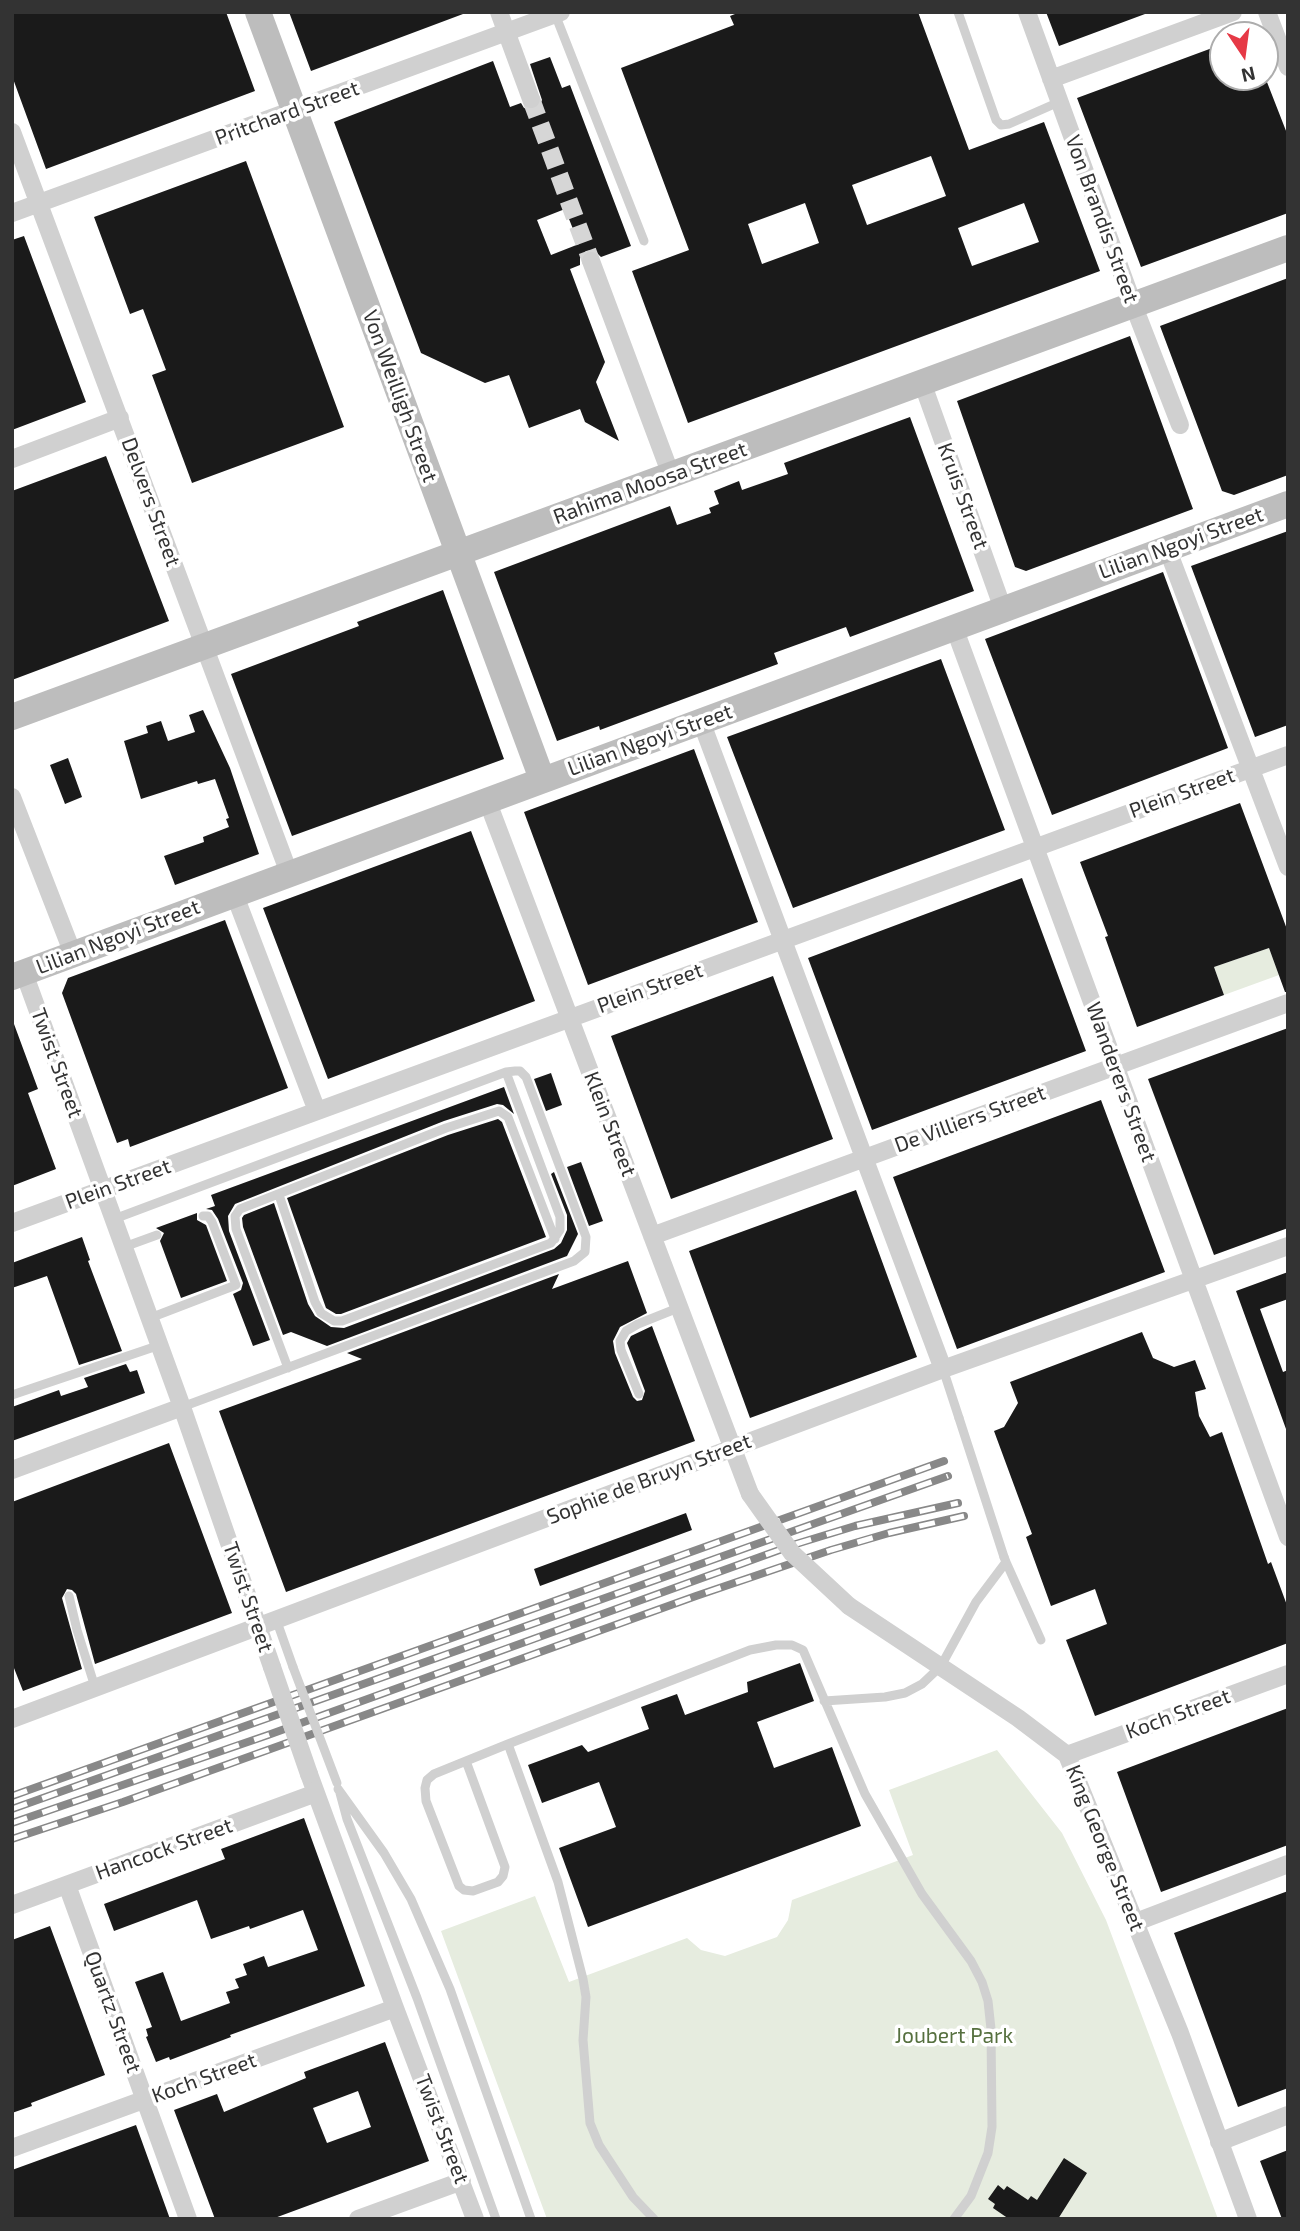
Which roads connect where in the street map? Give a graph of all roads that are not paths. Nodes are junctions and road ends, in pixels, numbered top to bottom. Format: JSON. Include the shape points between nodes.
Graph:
{"nodes":[{"id":1,"x":258,"y":12,"type":"edge"},
{"id":2,"x":499,"y":12,"type":"edge"},
{"id":3,"x":958,"y":12,"type":"edge"},
{"id":4,"x":1027,"y":12,"type":"edge"},
{"id":5,"x":1233,"y":12,"type":"edge"},
{"id":6,"x":1267,"y":12,"type":"edge"},
{"id":7,"x":558,"y":13,"type":"edge"},
{"id":8,"x":506,"y":33,"type":"junction"},
{"id":9,"x":1288,"y":68,"type":"edge"},
{"id":10,"x":1051,"y":79,"type":"junction"},
{"id":11,"x":531,"y":99,"type":"tunnel mouth"},
{"id":12,"x":1059,"y":102,"type":"junction"},
{"id":13,"x":295,"y":111,"type":"junction"},
{"id":14,"x":12,"y":132,"type":"edge"},
{"id":15,"x":39,"y":203,"type":"junction"},
{"id":16,"x":12,"y":213,"type":"edge"},
{"id":17,"x":644,"y":241,"type":"dead end"},
{"id":18,"x":1288,"y":247,"type":"edge"},
{"id":19,"x":591,"y":261,"type":"tunnel mouth"},
{"id":20,"x":1133,"y":304,"type":"junction"},
{"id":21,"x":922,"y":382,"type":"junction"},
{"id":22,"x":120,"y":418,"type":"junction"},
{"id":23,"x":1180,"y":425,"type":"dead end"},
{"id":24,"x":12,"y":459,"type":"edge"},
{"id":25,"x":671,"y":475,"type":"junction"},
{"id":26,"x":1288,"y":503,"type":"edge"},
{"id":27,"x":1167,"y":548,"type":"junction"},
{"id":28,"x":458,"y":553,"type":"junction"},
{"id":29,"x":1003,"y":609,"type":"junction"},
{"id":30,"x":954,"y":627,"type":"junction"},
{"id":31,"x":204,"y":646,"type":"junction"},
{"id":32,"x":12,"y":717,"type":"edge"},
{"id":33,"x":701,"y":721,"type":"junction"},
{"id":34,"x":1288,"y":755,"type":"edge"},
{"id":35,"x":1251,"y":768,"type":"junction"},
{"id":36,"x":542,"y":779,"type":"junction"},
{"id":37,"x":12,"y":797,"type":"edge"},
{"id":38,"x":486,"y":800,"type":"junction"},
{"id":39,"x":1036,"y":848,"type":"junction"},
{"id":40,"x":1288,"y":867,"type":"edge"},
{"id":41,"x":289,"y":873,"type":"junction"},
{"id":42,"x":234,"y":893,"type":"junction"},
{"id":43,"x":783,"y":940,"type":"junction"},
{"id":44,"x":73,"y":954,"type":"junction"},
{"id":45,"x":18,"y":975,"type":"edge"},
{"id":46,"x":1288,"y":1003,"type":"edge"},
{"id":47,"x":570,"y":1018,"type":"junction"},
{"id":48,"x":1114,"y":1066,"type":"junction"},
{"id":49,"x":506,"y":1073,"type":"junction"},
{"id":50,"x":317,"y":1111,"type":"junction"},
{"id":51,"x":864,"y":1158,"type":"junction"},
{"id":52,"x":103,"y":1190,"type":"junction"},
{"id":53,"x":279,"y":1195,"type":"junction"},
{"id":54,"x":202,"y":1216,"type":"dead end"},
{"id":55,"x":114,"y":1219,"type":"junction"},
{"id":56,"x":12,"y":1223,"type":"edge"},
{"id":57,"x":157,"y":1235,"type":"dead end"},
{"id":58,"x":652,"y":1236,"type":"junction"},
{"id":59,"x":555,"y":1239,"type":"junction"},
{"id":60,"x":1288,"y":1246,"type":"edge"},
{"id":61,"x":124,"y":1247,"type":"junction"},
{"id":62,"x":1194,"y":1279,"type":"junction"},
{"id":63,"x":678,"y":1308,"type":"junction"},
{"id":64,"x":150,"y":1318,"type":"junction"},
{"id":65,"x":159,"y":1345,"type":"junction"},
{"id":66,"x":288,"y":1368,"type":"junction"},
{"id":67,"x":943,"y":1369,"type":"junction"},
{"id":68,"x":639,"y":1394,"type":"dead end"},
{"id":69,"x":12,"y":1395,"type":"edge"},
{"id":70,"x":182,"y":1407,"type":"junction"},
{"id":71,"x":732,"y":1448,"type":"junction"},
{"id":72,"x":12,"y":1470,"type":"edge"},
{"id":73,"x":1288,"y":1537,"type":"edge"},
{"id":74,"x":1005,"y":1560,"type":"junction"},
{"id":75,"x":69,"y":1597,"type":"dead end"},
{"id":76,"x":276,"y":1619,"type":"junction"},
{"id":77,"x":258,"y":1625,"type":"junction"},
{"id":78,"x":1041,"y":1640,"type":"dead end"},
{"id":79,"x":941,"y":1666,"type":"junction"},
{"id":80,"x":1288,"y":1674,"type":"edge"},
{"id":81,"x":95,"y":1687,"type":"junction"},
{"id":82,"x":824,"y":1701,"type":"junction"},
{"id":83,"x":12,"y":1719,"type":"edge"},
{"id":84,"x":508,"y":1744,"type":"junction"},
{"id":85,"x":1067,"y":1755,"type":"junction"},
{"id":86,"x":466,"y":1761,"type":"junction"},
{"id":87,"x":337,"y":1786,"type":"junction"},
{"id":88,"x":316,"y":1793,"type":"junction"},
{"id":89,"x":1288,"y":1864,"type":"edge"},
{"id":90,"x":66,"y":1885,"type":"junction"},
{"id":91,"x":12,"y":1905,"type":"edge"},
{"id":92,"x":1136,"y":1922,"type":"junction"},
{"id":93,"x":395,"y":2008,"type":"junction"},
{"id":94,"x":146,"y":2099,"type":"junction"},
{"id":95,"x":1288,"y":2115,"type":"edge"},
{"id":96,"x":1219,"y":2141,"type":"junction"},
{"id":97,"x":12,"y":2148,"type":"edge"},
{"id":98,"x":462,"y":2181,"type":"junction"},
{"id":99,"x":188,"y":2219,"type":"edge"},
{"id":100,"x":358,"y":2219,"type":"edge"},
{"id":101,"x":475,"y":2219,"type":"edge"},
{"id":102,"x":496,"y":2219,"type":"edge"},
{"id":103,"x":531,"y":2219,"type":"edge"},
{"id":104,"x":654,"y":2219,"type":"edge"},
{"id":105,"x":954,"y":2219,"type":"edge"},
{"id":106,"x":1248,"y":2219,"type":"edge"}],
"edges":[{"from":1,"to":13,"type":"street","name":"Von Weilligh Street"},
{"from":2,"to":8,"type":"street"},
{"from":3,"to":12,"type":"lane","via":[[1001,125]]},
{"from":4,"to":10,"type":"street","name":"Von Brandis Street"},
{"from":5,"to":10,"type":"street"},
{"from":6,"to":9,"type":"street"},
{"from":7,"to":8,"type":"street","name":"Pritchard Street"},
{"from":7,"to":17,"type":"lane"},
{"from":8,"to":11,"type":"street"},
{"from":8,"to":13,"type":"street","name":"Pritchard Street"},
{"from":10,"to":12,"type":"street","name":"Von Brandis Street"},
{"from":12,"to":20,"type":"street","name":"Von Brandis Street"},
{"from":13,"to":15,"type":"street","name":"Pritchard Street"},
{"from":13,"to":28,"type":"street","name":"Von Weilligh Street"},
{"from":14,"to":15,"type":"street","name":"Delvers Street"},
{"from":15,"to":16,"type":"street","name":"Pritchard Street"},
{"from":15,"to":22,"type":"street","name":"Delvers Street"},
{"from":18,"to":20,"type":"street","name":"Rahima Moosa Street"},
{"from":19,"to":25,"type":"street"},
{"from":20,"to":21,"type":"street","name":"Rahima Moosa Street"},
{"from":20,"to":23,"type":"street","name":"Von Brandis Street"},
{"from":21,"to":25,"type":"street","name":"Rahima Moosa Street"},
{"from":21,"to":29,"type":"street","name":"Kruis Street"},
{"from":22,"to":24,"type":"street"},
{"from":22,"to":31,"type":"street","name":"Delvers Street"},
{"from":25,"to":28,"type":"street","name":"Rahima Moosa Street"},
{"from":26,"to":27,"type":"street","name":"Lilian Ngoyi Street"},
{"from":27,"to":29,"type":"street","name":"Lilian Ngoyi Street"},
{"from":27,"to":35,"type":"street"},
{"from":28,"to":31,"type":"street","name":"Rahima Moosa Street"},
{"from":28,"to":36,"type":"street","name":"Von Weilligh Street"},
{"from":29,"to":30,"type":"street","name":"Lilian Ngoyi Street"},
{"from":30,"to":33,"type":"street","name":"Lilian Ngoyi Street"},
{"from":30,"to":39,"type":"street","name":"Wanderers Street"},
{"from":31,"to":32,"type":"street","name":"Rahima Moosa Street"},
{"from":31,"to":41,"type":"street","name":"Delvers Street"},
{"from":33,"to":36,"type":"street","name":"Lilian Ngoyi Street"},
{"from":33,"to":43,"type":"street"},
{"from":34,"to":35,"type":"street","name":"Plein Street"},
{"from":35,"to":39,"type":"street","name":"Plein Street"},
{"from":35,"to":40,"type":"street"},
{"from":36,"to":38,"type":"street","name":"Lilian Ngoyi Street"},
{"from":37,"to":44,"type":"street"},
{"from":38,"to":41,"type":"street","name":"Lilian Ngoyi Street"},
{"from":38,"to":47,"type":"street","name":"Klein Street"},
{"from":39,"to":43,"type":"street","name":"Plein Street"},
{"from":39,"to":48,"type":"street","name":"Wanderers Street"},
{"from":41,"to":42,"type":"street","name":"Lilian Ngoyi Street"},
{"from":42,"to":44,"type":"street","name":"Lilian Ngoyi Street"},
{"from":42,"to":50,"type":"street"},
{"from":43,"to":47,"type":"street","name":"Plein Street"},
{"from":43,"to":51,"type":"street"},
{"from":44,"to":45,"type":"street","name":"Lilian Ngoyi Street"},
{"from":45,"to":52,"type":"street","name":"Twist Street"},
{"from":46,"to":48,"type":"street","name":"De Villiers Street"},
{"from":47,"to":50,"type":"street","name":"Plein Street"},
{"from":47,"to":58,"type":"street","name":"Klein Street"},
{"from":48,"to":51,"type":"street","name":"De Villiers Street"},
{"from":48,"to":62,"type":"street","name":"Wanderers Street"},
{"from":49,"to":55,"type":"lane"},
{"from":49,"to":59,"type":"lane","via":[[560,1217]]},
{"from":49,"to":66,"type":"lane","via":[[520,1072],[526,1077],[586,1237],[581,1257]]},
{"from":50,"to":52,"type":"street","name":"Plein Street"},
{"from":51,"to":58,"type":"street","name":"De Villiers Street"},
{"from":51,"to":67,"type":"street"},
{"from":52,"to":55,"type":"street","name":"Twist Street"},
{"from":52,"to":56,"type":"street","name":"Plein Street"},
{"from":53,"to":59,"type":"lane","via":[[315,1302],[334,1321]]},
{"from":53,"to":59,"type":"lane","via":[[499,1111],[508,1117]]},
{"from":53,"to":66,"type":"lane","via":[[240,1209],[235,1223]]},
{"from":54,"to":64,"type":"lane","via":[[212,1222],[236,1285]]},
{"from":55,"to":61,"type":"street","name":"Twist Street"},
{"from":57,"to":61,"type":"lane"},
{"from":58,"to":63,"type":"street","name":"Klein Street"},
{"from":60,"to":62,"type":"street","name":"Sophie de Bruyn Street"},
{"from":61,"to":64,"type":"street","name":"Twist Street"},
{"from":62,"to":67,"type":"street","name":"Sophie de Bruyn Street"},
{"from":62,"to":73,"type":"street","name":"Wanderers Street","bridge":true},
{"from":63,"to":68,"type":"lane","via":[[638,1324],[620,1341]]},
{"from":63,"to":71,"type":"street","name":"Klein Street"},
{"from":64,"to":65,"type":"street","name":"Twist Street"},
{"from":65,"to":69,"type":"lane"},
{"from":65,"to":70,"type":"street","name":"Twist Street"},
{"from":66,"to":70,"type":"lane"},
{"from":67,"to":71,"type":"street","name":"Sophie de Bruyn Street"},
{"from":67,"to":74,"type":"lane","bridge":true},
{"from":70,"to":72,"type":"street"},
{"from":70,"to":77,"type":"street","name":"Twist Street"},
{"from":71,"to":76,"type":"street","name":"Sophie de Bruyn Street"},
{"from":71,"to":79,"type":"street","name":"King George Street","bridge":true,"via":[[750,1494],[792,1553],[849,1606]]},
{"from":74,"to":78,"type":"lane"},
{"from":74,"to":79,"type":"lane"},
{"from":75,"to":81,"type":"lane"},
{"from":76,"to":77,"type":"street","name":"Sophie de Bruyn Street"},
{"from":76,"to":87,"type":"lane","bridge":true},
{"from":77,"to":81,"type":"street","name":"Sophie de Bruyn Street"},
{"from":77,"to":88,"type":"street","name":"Twist Street","bridge":true},
{"from":79,"to":82,"type":"lane","via":[[905,1693]]},
{"from":79,"to":85,"type":"street","name":"King George Street"},
{"from":80,"to":85,"type":"street","name":"Koch Street"},
{"from":81,"to":83,"type":"street","name":"Sophie de Bruyn Street"},
{"from":82,"to":84,"type":"lane","via":[[803,1650],[776,1645],[750,1650]]},
{"from":82,"to":105,"type":"lane","via":[[865,1794],[922,1894],[971,1961],[988,2001],[992,2127],[988,2153],[971,2196]]},
{"from":84,"to":86,"type":"lane"},
{"from":84,"to":104,"type":"lane","via":[[558,1882],[583,1979],[590,2123],[633,2197]]},
{"from":85,"to":92,"type":"street","name":"King George Street"},
{"from":86,"to":86,"type":"lane","via":[[434,1774],[425,1788],[458,1886],[472,1891],[498,1882],[505,1867]]},
{"from":87,"to":102,"type":"lane"},
{"from":87,"to":103,"type":"lane","via":[[411,1899],[450,1989]]},
{"from":88,"to":90,"type":"street","name":"Hancock Street"},
{"from":88,"to":93,"type":"street","name":"Twist Street"},
{"from":89,"to":92,"type":"street"},
{"from":90,"to":91,"type":"street","name":"Hancock Street"},
{"from":90,"to":94,"type":"street","name":"Quartz Street"},
{"from":92,"to":96,"type":"street","name":"King George Street"},
{"from":93,"to":94,"type":"street","name":"Koch Street"},
{"from":93,"to":98,"type":"street","name":"Twist Street"},
{"from":94,"to":97,"type":"street","name":"Koch Street"},
{"from":94,"to":99,"type":"street","name":"Quartz Street"},
{"from":95,"to":96,"type":"street"},
{"from":96,"to":106,"type":"street","name":"King George Street"},
{"from":98,"to":100,"type":"street"},
{"from":98,"to":101,"type":"street","name":"Twist Street"}]}
